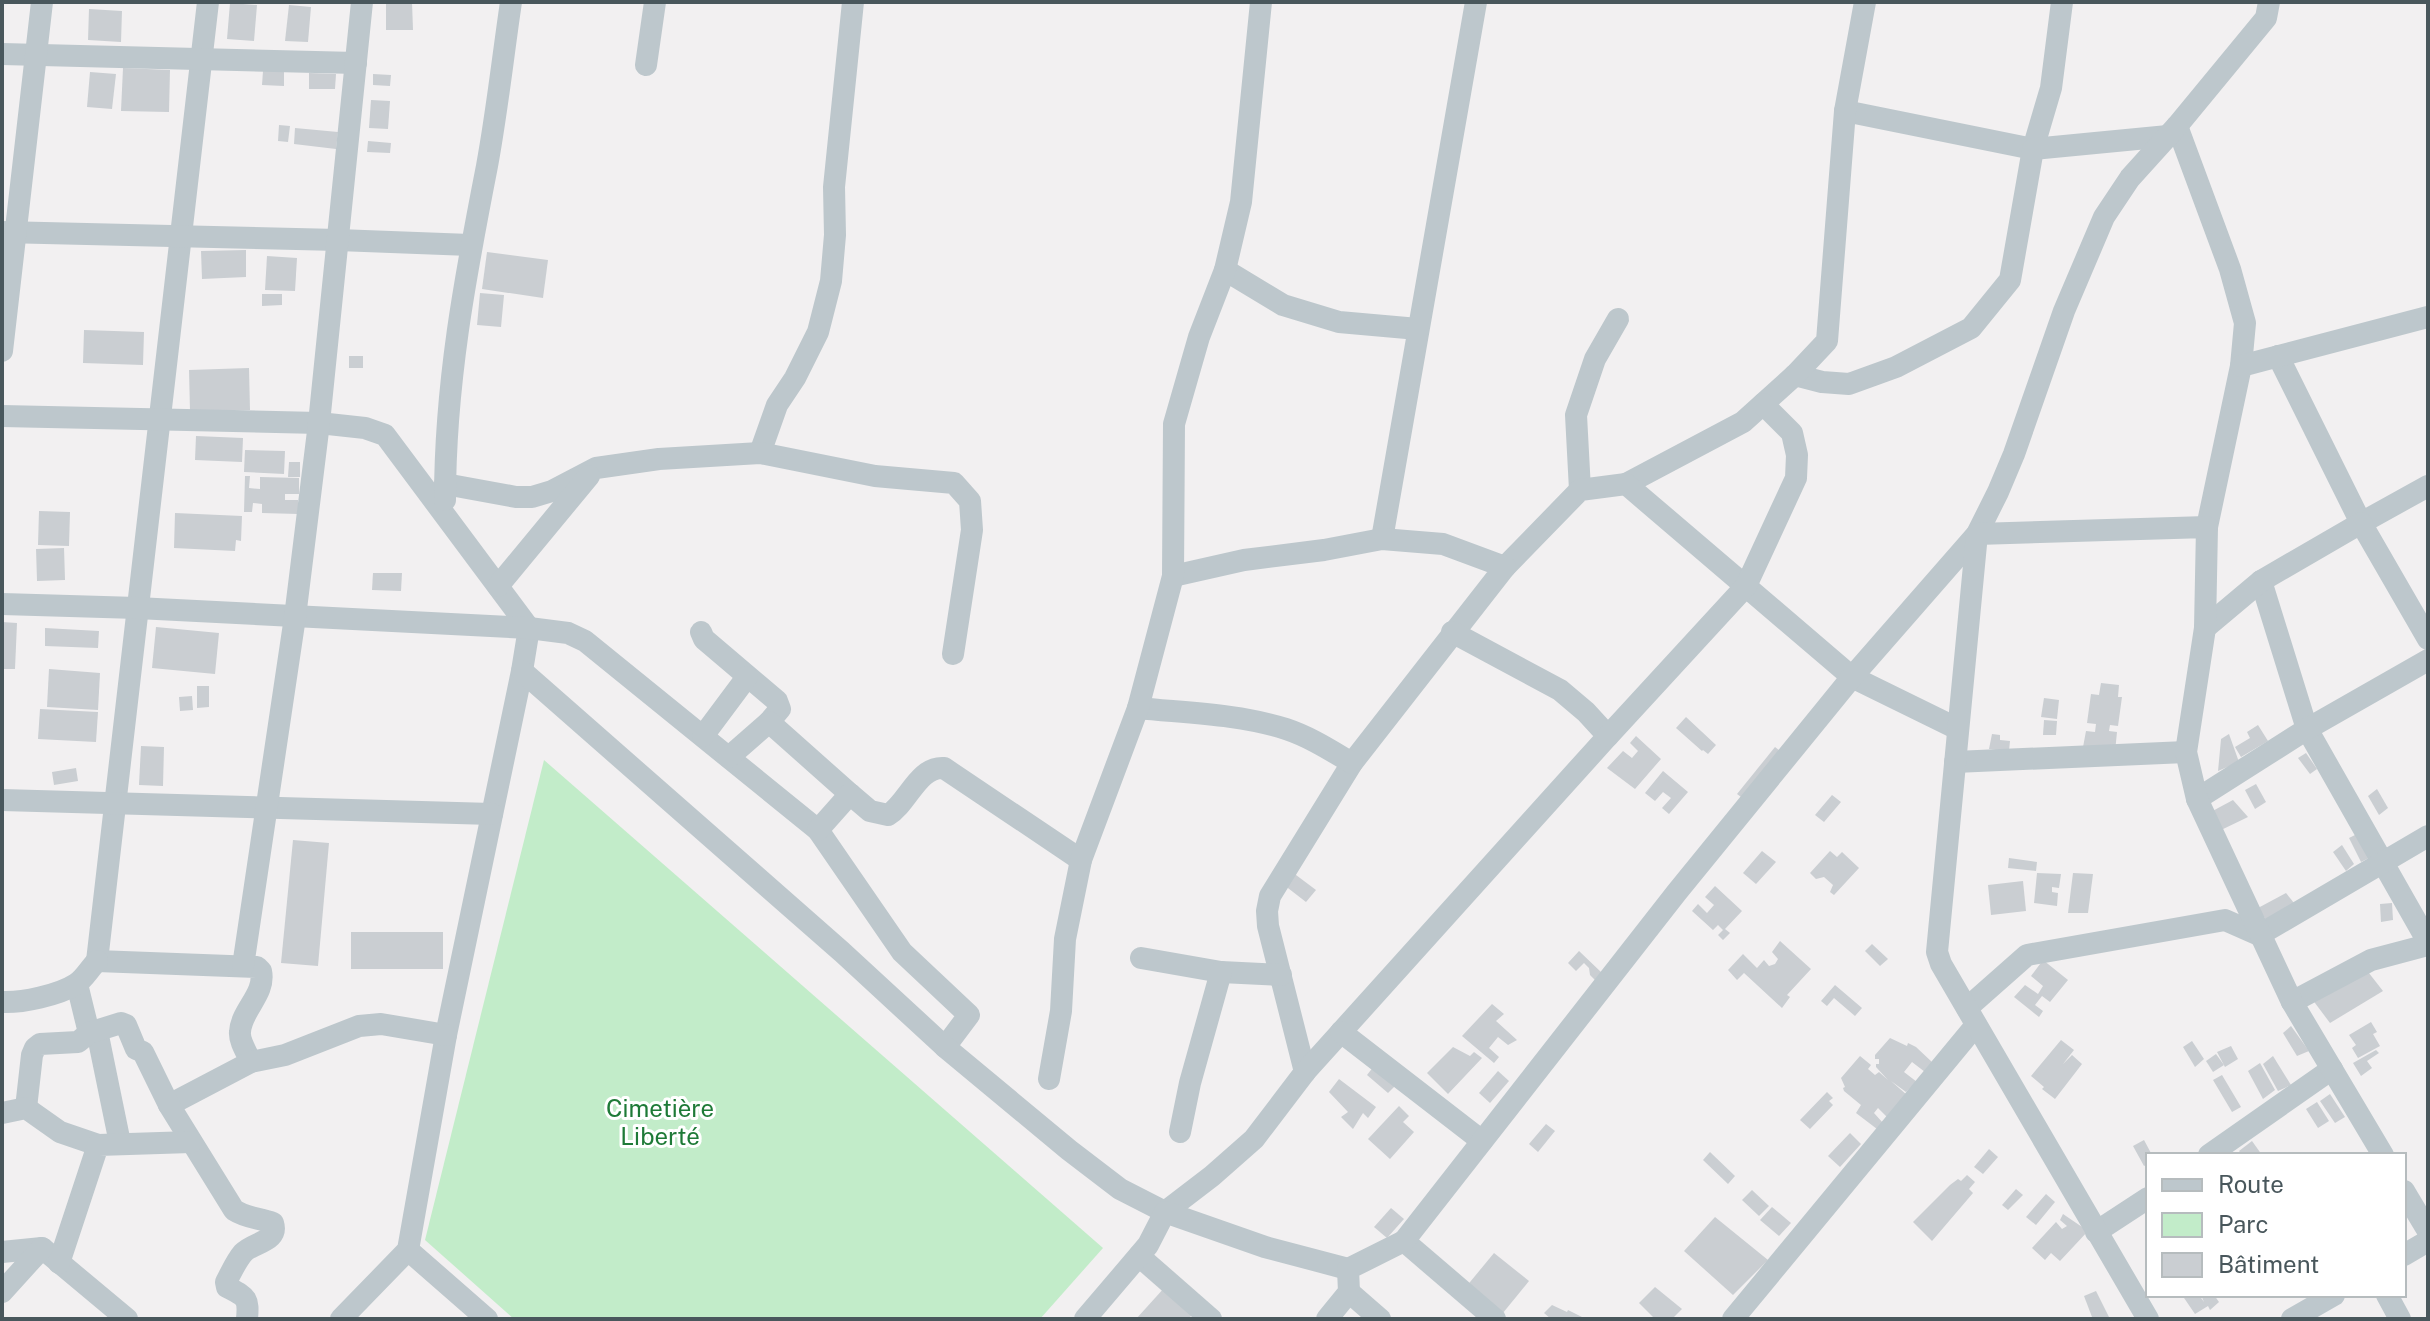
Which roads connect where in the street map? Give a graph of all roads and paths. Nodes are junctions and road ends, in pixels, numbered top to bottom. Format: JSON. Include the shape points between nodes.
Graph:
{"nodes":[{"id":1,"x":42,"y":2,"type":"edge"},
{"id":2,"x":208,"y":2,"type":"edge"},
{"id":3,"x":362,"y":2,"type":"edge"},
{"id":4,"x":511,"y":2,"type":"edge"},
{"id":5,"x":655,"y":2,"type":"edge"},
{"id":6,"x":853,"y":2,"type":"edge"},
{"id":7,"x":1261,"y":2,"type":"edge"},
{"id":8,"x":1476,"y":2,"type":"edge"},
{"id":9,"x":1865,"y":2,"type":"edge"},
{"id":10,"x":2062,"y":2,"type":"edge"},
{"id":11,"x":2269,"y":2,"type":"edge"},
{"id":12,"x":2,"y":54,"type":"edge"},
{"id":13,"x":36,"y":55,"type":"junction"},
{"id":14,"x":201,"y":60,"type":"junction"},
{"id":15,"x":356,"y":63,"type":"junction"},
{"id":16,"x":646,"y":65,"type":"dead end"},
{"id":17,"x":1845,"y":111,"type":"junction"},
{"id":18,"x":2173,"y":131,"type":"junction"},
{"id":19,"x":2033,"y":149,"type":"junction"},
{"id":20,"x":9,"y":232,"type":"edge"},
{"id":21,"x":181,"y":236,"type":"junction"},
{"id":22,"x":338,"y":240,"type":"junction"},
{"id":23,"x":470,"y":245,"type":"junction"},
{"id":24,"x":1225,"y":270,"type":"junction"},
{"id":25,"x":2428,"y":317,"type":"edge"},
{"id":26,"x":1618,"y":319,"type":"dead end"},
{"id":27,"x":1418,"y":329,"type":"junction"},
{"id":28,"x":2,"y":351,"type":"edge"},
{"id":29,"x":2278,"y":356,"type":"junction"},
{"id":30,"x":2241,"y":366,"type":"junction"},
{"id":31,"x":1795,"y":375,"type":"junction"},
{"id":32,"x":1763,"y":404,"type":"junction"},
{"id":33,"x":2,"y":416,"type":"edge"},
{"id":34,"x":159,"y":420,"type":"junction"},
{"id":35,"x":319,"y":423,"type":"junction"},
{"id":36,"x":760,"y":453,"type":"junction"},
{"id":37,"x":596,"y":468,"type":"junction"},
{"id":38,"x":445,"y":484,"type":"junction"},
{"id":39,"x":1626,"y":484,"type":"junction"},
{"id":40,"x":2428,"y":486,"type":"edge"},
{"id":41,"x":1580,"y":490,"type":"junction"},
{"id":42,"x":445,"y":515,"type":"junction"},
{"id":43,"x":2361,"y":523,"type":"junction"},
{"id":44,"x":2207,"y":527,"type":"junction"},
{"id":45,"x":1977,"y":534,"type":"junction"},
{"id":46,"x":1382,"y":539,"type":"junction"},
{"id":47,"x":1505,"y":567,"type":"junction"},
{"id":48,"x":1173,"y":576,"type":"junction"},
{"id":49,"x":2261,"y":581,"type":"junction"},
{"id":50,"x":498,"y":586,"type":"junction"},
{"id":51,"x":1746,"y":586,"type":"junction"},
{"id":52,"x":2,"y":604,"type":"edge"},
{"id":53,"x":137,"y":608,"type":"junction"},
{"id":54,"x":295,"y":617,"type":"junction"},
{"id":55,"x":529,"y":628,"type":"junction"},
{"id":56,"x":2205,"y":628,"type":"junction"},
{"id":57,"x":701,"y":632,"type":"dead end"},
{"id":58,"x":1452,"y":632,"type":"junction"},
{"id":59,"x":2428,"y":639,"type":"edge"},
{"id":60,"x":953,"y":654,"type":"dead end"},
{"id":61,"x":2428,"y":660,"type":"edge"},
{"id":62,"x":522,"y":671,"type":"junction"},
{"id":63,"x":747,"y":677,"type":"junction"},
{"id":64,"x":1852,"y":677,"type":"junction"},
{"id":65,"x":1138,"y":708,"type":"junction"},
{"id":66,"x":769,"y":722,"type":"junction"},
{"id":67,"x":1958,"y":729,"type":"junction"},
{"id":68,"x":2307,"y":729,"type":"junction"},
{"id":69,"x":703,"y":736,"type":"junction"},
{"id":70,"x":1608,"y":736,"type":"junction"},
{"id":71,"x":2186,"y":752,"type":"junction"},
{"id":72,"x":729,"y":757,"type":"junction"},
{"id":73,"x":1955,"y":762,"type":"junction"},
{"id":74,"x":1352,"y":763,"type":"junction"},
{"id":75,"x":850,"y":794,"type":"junction"},
{"id":76,"x":2197,"y":799,"type":"junction"},
{"id":77,"x":2,"y":800,"type":"edge"},
{"id":78,"x":114,"y":803,"type":"junction"},
{"id":79,"x":267,"y":806,"type":"junction"},
{"id":80,"x":492,"y":814,"type":"junction"},
{"id":81,"x":818,"y":830,"type":"junction"},
{"id":82,"x":2428,"y":836,"type":"edge"},
{"id":83,"x":1081,"y":860,"type":"junction"},
{"id":84,"x":2382,"y":862,"type":"junction"},
{"id":85,"x":2259,"y":935,"type":"junction"},
{"id":86,"x":2428,"y":943,"type":"edge"},
{"id":87,"x":1141,"y":958,"type":"dead end"},
{"id":88,"x":97,"y":961,"type":"junction"},
{"id":89,"x":243,"y":966,"type":"junction"},
{"id":90,"x":1221,"y":972,"type":"junction"},
{"id":91,"x":1281,"y":975,"type":"junction"},
{"id":92,"x":77,"y":984,"type":"junction"},
{"id":93,"x":2,"y":1002,"type":"edge"},
{"id":94,"x":2292,"y":1002,"type":"junction"},
{"id":95,"x":1972,"y":1017,"type":"junction"},
{"id":96,"x":93,"y":1032,"type":"junction"},
{"id":97,"x":1341,"y":1032,"type":"junction"},
{"id":98,"x":446,"y":1035,"type":"junction"},
{"id":99,"x":945,"y":1047,"type":"junction"},
{"id":100,"x":251,"y":1062,"type":"junction"},
{"id":101,"x":2332,"y":1069,"type":"junction"},
{"id":102,"x":1305,"y":1072,"type":"junction"},
{"id":103,"x":1049,"y":1079,"type":"dead end"},
{"id":104,"x":169,"y":1105,"type":"junction"},
{"id":105,"x":26,"y":1108,"type":"junction"},
{"id":106,"x":2,"y":1113,"type":"edge"},
{"id":107,"x":1180,"y":1132,"type":"dead end"},
{"id":108,"x":1482,"y":1141,"type":"junction"},
{"id":109,"x":191,"y":1142,"type":"junction"},
{"id":110,"x":109,"y":1144,"type":"junction"},
{"id":111,"x":2212,"y":1153,"type":"edge"},
{"id":112,"x":2382,"y":1153,"type":"edge"},
{"id":113,"x":2406,"y":1194,"type":"edge"},
{"id":114,"x":2146,"y":1199,"type":"edge"},
{"id":115,"x":1165,"y":1212,"type":"junction"},
{"id":116,"x":2428,"y":1231,"type":"edge"},
{"id":117,"x":2096,"y":1232,"type":"junction"},
{"id":118,"x":1404,"y":1241,"type":"junction"},
{"id":119,"x":2428,"y":1241,"type":"edge"},
{"id":120,"x":408,"y":1250,"type":"junction"},
{"id":121,"x":2,"y":1252,"type":"edge"},
{"id":122,"x":2406,"y":1254,"type":"edge"},
{"id":123,"x":50,"y":1255,"type":"junction"},
{"id":124,"x":1139,"y":1256,"type":"junction"},
{"id":125,"x":1348,"y":1269,"type":"junction"},
{"id":126,"x":2,"y":1292,"type":"edge"},
{"id":127,"x":1349,"y":1292,"type":"junction"},
{"id":128,"x":2330,"y":1297,"type":"edge"},
{"id":129,"x":2388,"y":1297,"type":"edge"},
{"id":130,"x":127,"y":1319,"type":"edge"},
{"id":131,"x":247,"y":1319,"type":"edge"},
{"id":132,"x":341,"y":1319,"type":"edge"},
{"id":133,"x":487,"y":1319,"type":"edge"},
{"id":134,"x":1085,"y":1319,"type":"edge"},
{"id":135,"x":1211,"y":1319,"type":"edge"},
{"id":136,"x":1327,"y":1319,"type":"edge"},
{"id":137,"x":1380,"y":1319,"type":"edge"},
{"id":138,"x":1495,"y":1319,"type":"edge"},
{"id":139,"x":1733,"y":1319,"type":"edge"},
{"id":140,"x":2148,"y":1319,"type":"edge"},
{"id":141,"x":2292,"y":1319,"type":"edge"},
{"id":142,"x":2400,"y":1319,"type":"edge"}],
"edges":[{"from":1,"to":13,"type":"street"},
{"from":2,"to":14,"type":"street"},
{"from":3,"to":15,"type":"street"},
{"from":4,"to":23,"type":"street"},
{"from":5,"to":16,"type":"street"},
{"from":6,"to":36,"type":"street","via":[[834,187],[831,281],[818,332],[777,405]]},
{"from":7,"to":24,"type":"street","via":[[1241,202]]},
{"from":8,"to":27,"type":"street"},
{"from":9,"to":17,"type":"street"},
{"from":10,"to":19,"type":"street","via":[[2051,88]]},
{"from":11,"to":18,"type":"street","via":[[2266,18]]},
{"from":12,"to":13,"type":"street"},
{"from":13,"to":14,"type":"street"},
{"from":13,"to":20,"type":"street"},
{"from":14,"to":15,"type":"street"},
{"from":14,"to":21,"type":"street"},
{"from":15,"to":22,"type":"street"},
{"from":17,"to":19,"type":"street"},
{"from":17,"to":31,"type":"street","via":[[1827,341]]},
{"from":18,"to":19,"type":"street"},
{"from":18,"to":30,"type":"street","via":[[2230,269],[2245,323]]},
{"from":18,"to":45,"type":"street","via":[[2130,178],[2104,217],[2064,311],[2014,454]]},
{"from":19,"to":31,"type":"street","via":[[2010,280],[1971,328],[1896,367],[1849,384]]},
{"from":20,"to":21,"type":"street"},
{"from":20,"to":28,"type":"street"},
{"from":21,"to":22,"type":"street"},
{"from":21,"to":34,"type":"street"},
{"from":22,"to":23,"type":"street"},
{"from":22,"to":35,"type":"street"},
{"from":23,"to":38,"type":"street","via":[[450,377]]},
{"from":24,"to":27,"type":"street","via":[[1283,305],[1339,322]]},
{"from":24,"to":48,"type":"street","via":[[1174,424]]},
{"from":25,"to":29,"type":"street"},
{"from":26,"to":41,"type":"street","via":[[1595,359],[1576,415]]},
{"from":27,"to":46,"type":"street"},
{"from":29,"to":30,"type":"street"},
{"from":29,"to":43,"type":"street"},
{"from":30,"to":44,"type":"street"},
{"from":31,"to":32,"type":"street"},
{"from":32,"to":39,"type":"street","via":[[1743,422]]},
{"from":32,"to":51,"type":"street","via":[[1792,433],[1796,478]]},
{"from":33,"to":34,"type":"street"},
{"from":34,"to":35,"type":"street"},
{"from":34,"to":53,"type":"street"},
{"from":35,"to":42,"type":"street","via":[[385,435]]},
{"from":35,"to":54,"type":"street"},
{"from":36,"to":37,"type":"street"},
{"from":36,"to":60,"type":"street","via":[[875,476],[954,483],[970,501],[972,530]]},
{"from":37,"to":38,"type":"street","via":[[532,497]]},
{"from":37,"to":50,"type":"street"},
{"from":38,"to":42,"type":"street"},
{"from":39,"to":41,"type":"street"},
{"from":39,"to":51,"type":"street"},
{"from":40,"to":43,"type":"street"},
{"from":41,"to":47,"type":"street"},
{"from":42,"to":50,"type":"street"},
{"from":43,"to":49,"type":"street"},
{"from":43,"to":59,"type":"street"},
{"from":44,"to":45,"type":"street"},
{"from":44,"to":56,"type":"street"},
{"from":45,"to":64,"type":"street"},
{"from":45,"to":67,"type":"street"},
{"from":46,"to":47,"type":"street","via":[[1443,544]]},
{"from":46,"to":48,"type":"street"},
{"from":47,"to":58,"type":"street"},
{"from":48,"to":65,"type":"street"},
{"from":49,"to":56,"type":"street"},
{"from":49,"to":68,"type":"street"},
{"from":50,"to":55,"type":"street"},
{"from":51,"to":64,"type":"street"},
{"from":51,"to":70,"type":"street"},
{"from":52,"to":53,"type":"street"},
{"from":53,"to":54,"type":"street"},
{"from":53,"to":78,"type":"street"},
{"from":54,"to":55,"type":"street"},
{"from":54,"to":79,"type":"street"},
{"from":55,"to":62,"type":"street"},
{"from":55,"to":69,"type":"street","via":[[585,641]]},
{"from":56,"to":71,"type":"street"},
{"from":57,"to":63,"type":"street"},
{"from":58,"to":70,"type":"street","via":[[1560,690]]},
{"from":58,"to":74,"type":"street"},
{"from":61,"to":68,"type":"street"},
{"from":62,"to":80,"type":"street"},
{"from":62,"to":99,"type":"street"},
{"from":63,"to":66,"type":"street","via":[[779,704]]},
{"from":63,"to":69,"type":"street"},
{"from":64,"to":67,"type":"street"},
{"from":64,"to":108,"type":"street"},
{"from":65,"to":74,"type":"street","via":[[1285,729]]},
{"from":65,"to":83,"type":"street"},
{"from":66,"to":72,"type":"street"},
{"from":66,"to":75,"type":"street"},
{"from":67,"to":73,"type":"street"},
{"from":68,"to":76,"type":"street"},
{"from":68,"to":84,"type":"street"},
{"from":69,"to":72,"type":"street"},
{"from":70,"to":97,"type":"street"},
{"from":71,"to":73,"type":"street"},
{"from":71,"to":76,"type":"street"},
{"from":72,"to":81,"type":"street"},
{"from":73,"to":95,"type":"street","via":[[1937,941],[1941,964]]},
{"from":74,"to":91,"type":"street","via":[[1270,896],[1268,926]]},
{"from":75,"to":81,"type":"street"},
{"from":75,"to":83,"type":"street","via":[[870,811],[888,815],[926,773],[944,768]]},
{"from":76,"to":85,"type":"street"},
{"from":77,"to":78,"type":"street"},
{"from":78,"to":79,"type":"street"},
{"from":78,"to":88,"type":"street"},
{"from":79,"to":80,"type":"street"},
{"from":79,"to":89,"type":"street"},
{"from":80,"to":98,"type":"street"},
{"from":81,"to":99,"type":"street","via":[[902,952],[969,1015]]},
{"from":82,"to":84,"type":"street"},
{"from":83,"to":103,"type":"street","via":[[1065,939],[1061,1011]]},
{"from":84,"to":85,"type":"street"},
{"from":84,"to":86,"type":"street"},
{"from":85,"to":94,"type":"street"},
{"from":85,"to":95,"type":"street","via":[[2225,920],[2027,955]]},
{"from":86,"to":94,"type":"street","via":[[2371,960]]},
{"from":87,"to":90,"type":"street"},
{"from":88,"to":89,"type":"street"},
{"from":88,"to":92,"type":"street"},
{"from":89,"to":100,"type":"street","via":[[257,967],[263,977],[240,1029]]},
{"from":90,"to":91,"type":"street"},
{"from":90,"to":107,"type":"street"},
{"from":91,"to":102,"type":"street"},
{"from":92,"to":93,"type":"street"},
{"from":92,"to":96,"type":"street"},
{"from":94,"to":101,"type":"street"},
{"from":95,"to":117,"type":"street"},
{"from":95,"to":139,"type":"street"},
{"from":96,"to":104,"type":"street","via":[[126,1025]]},
{"from":96,"to":105,"type":"street","via":[[78,1042],[35,1048]]},
{"from":96,"to":110,"type":"street"},
{"from":97,"to":102,"type":"street"},
{"from":97,"to":108,"type":"street"},
{"from":98,"to":100,"type":"street","via":[[370,1024]]},
{"from":98,"to":120,"type":"street"},
{"from":99,"to":115,"type":"street","via":[[1120,1189]]},
{"from":100,"to":104,"type":"street"},
{"from":101,"to":111,"type":"street"},
{"from":101,"to":112,"type":"street"},
{"from":102,"to":115,"type":"street","via":[[1254,1139]]},
{"from":104,"to":109,"type":"street"},
{"from":105,"to":106,"type":"street"},
{"from":105,"to":110,"type":"street","via":[[60,1132]]},
{"from":108,"to":118,"type":"street"},
{"from":109,"to":110,"type":"street"},
{"from":109,"to":131,"type":"street","via":[[234,1210],[275,1228],[241,1255],[226,1282],[248,1301]]},
{"from":110,"to":123,"type":"street"},
{"from":113,"to":116,"type":"street"},
{"from":114,"to":117,"type":"street"},
{"from":115,"to":124,"type":"street"},
{"from":115,"to":125,"type":"street"},
{"from":117,"to":140,"type":"street"},
{"from":118,"to":125,"type":"street"},
{"from":118,"to":138,"type":"street"},
{"from":119,"to":122,"type":"street"},
{"from":120,"to":132,"type":"street"},
{"from":120,"to":133,"type":"street"},
{"from":121,"to":123,"type":"street"},
{"from":123,"to":126,"type":"street"},
{"from":123,"to":130,"type":"street"},
{"from":124,"to":134,"type":"street"},
{"from":124,"to":135,"type":"street"},
{"from":125,"to":127,"type":"street"},
{"from":127,"to":136,"type":"street"},
{"from":127,"to":137,"type":"street"},
{"from":128,"to":141,"type":"street"},
{"from":129,"to":142,"type":"street"}]}
